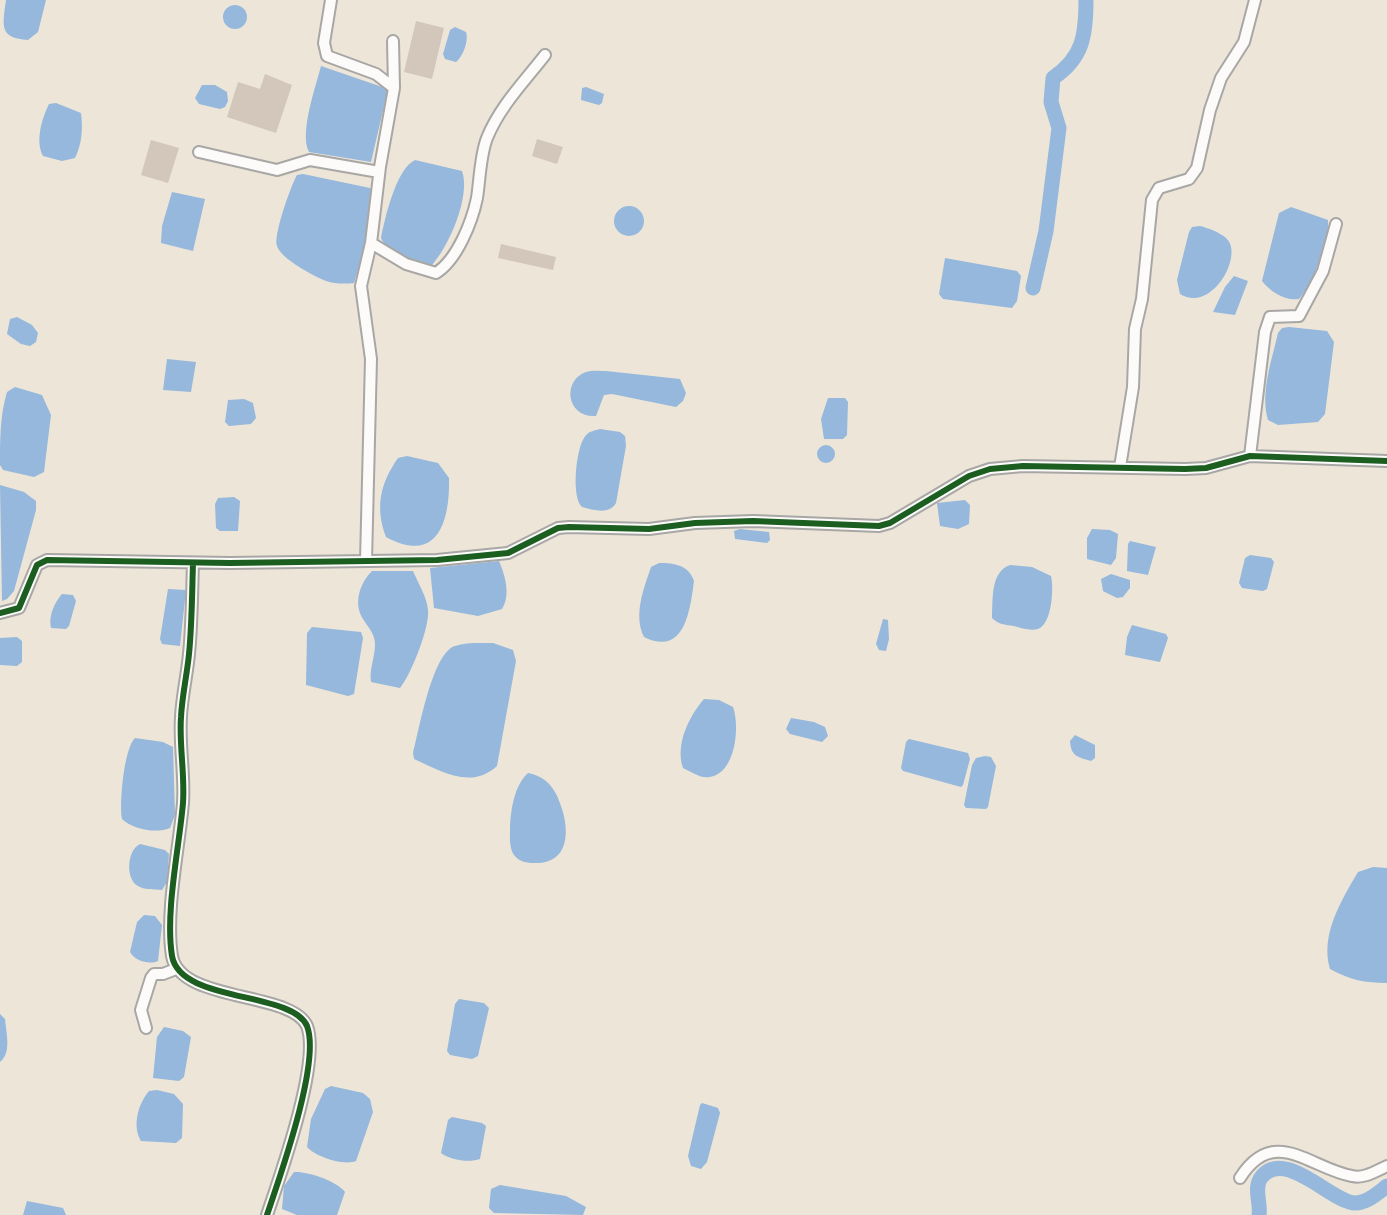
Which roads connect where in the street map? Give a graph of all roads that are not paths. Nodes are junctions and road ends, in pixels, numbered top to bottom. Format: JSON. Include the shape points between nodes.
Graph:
{"nodes":[{"id":1,"x":331,"y":0,"type":"edge"},
{"id":2,"x":1255,"y":0,"type":"edge"},
{"id":3,"x":393,"y":41,"type":"dead end"},
{"id":4,"x":545,"y":55,"type":"dead end"},
{"id":5,"x":394,"y":87,"type":"junction"},
{"id":6,"x":199,"y":152,"type":"dead end"},
{"id":7,"x":379,"y":172,"type":"junction"},
{"id":8,"x":1336,"y":224,"type":"dead end"},
{"id":9,"x":371,"y":243,"type":"junction"},
{"id":10,"x":1250,"y":456,"type":"junction"},
{"id":11,"x":1387,"y":461,"type":"edge"},
{"id":12,"x":1120,"y":467,"type":"junction"},
{"id":13,"x":366,"y":561,"type":"junction"},
{"id":14,"x":193,"y":563,"type":"junction"},
{"id":15,"x":0,"y":614,"type":"edge"},
{"id":16,"x":176,"y":969,"type":"junction"},
{"id":17,"x":146,"y":1028,"type":"dead end"},
{"id":18,"x":1387,"y":1166,"type":"edge"},
{"id":19,"x":1240,"y":1178,"type":"dead end"},
{"id":20,"x":267,"y":1215,"type":"edge"}],
"edges":[{"from":1,"to":5,"type":"street","via":[[324,43],[327,56],[376,74]]},
{"from":2,"to":12,"type":"street","via":[[1244,42],[1221,78],[1197,168],[1189,179],[1159,188],[1152,200],[1142,299],[1135,329],[1133,387]]},
{"from":3,"to":5,"type":"street"},
{"from":4,"to":9,"type":"street","via":[[502,109],[486,140],[476,201],[446,267],[436,273],[406,264]]},
{"from":5,"to":7,"type":"street"},
{"from":6,"to":7,"type":"street","via":[[277,170],[310,160]]},
{"from":7,"to":9,"type":"street"},
{"from":8,"to":10,"type":"street","via":[[1323,271],[1299,316],[1270,317]]},
{"from":9,"to":13,"type":"street","via":[[361,286],[371,358]]},
{"from":10,"to":11,"type":"street"},
{"from":10,"to":12,"type":"street","via":[[1206,468]]},
{"from":12,"to":13,"type":"street","via":[[990,469],[969,476],[896,520],[879,526],[753,521],[649,529],[569,527],[558,528],[508,553]]},
{"from":13,"to":14,"type":"street"},
{"from":14,"to":15,"type":"street","via":[[42,561],[31,576],[19,608]]},
{"from":14,"to":16,"type":"street","via":[[189,653],[181,717],[183,800],[171,930]]},
{"from":16,"to":17,"type":"street","via":[[151,978],[141,1010]]},
{"from":16,"to":20,"type":"street","via":[[182,976],[207,986],[288,1010],[301,1017],[307,1026],[310,1063]]},
{"from":18,"to":19,"type":"street","via":[[1372,1174],[1352,1176],[1281,1152],[1258,1157],[1248,1164]]}]}
